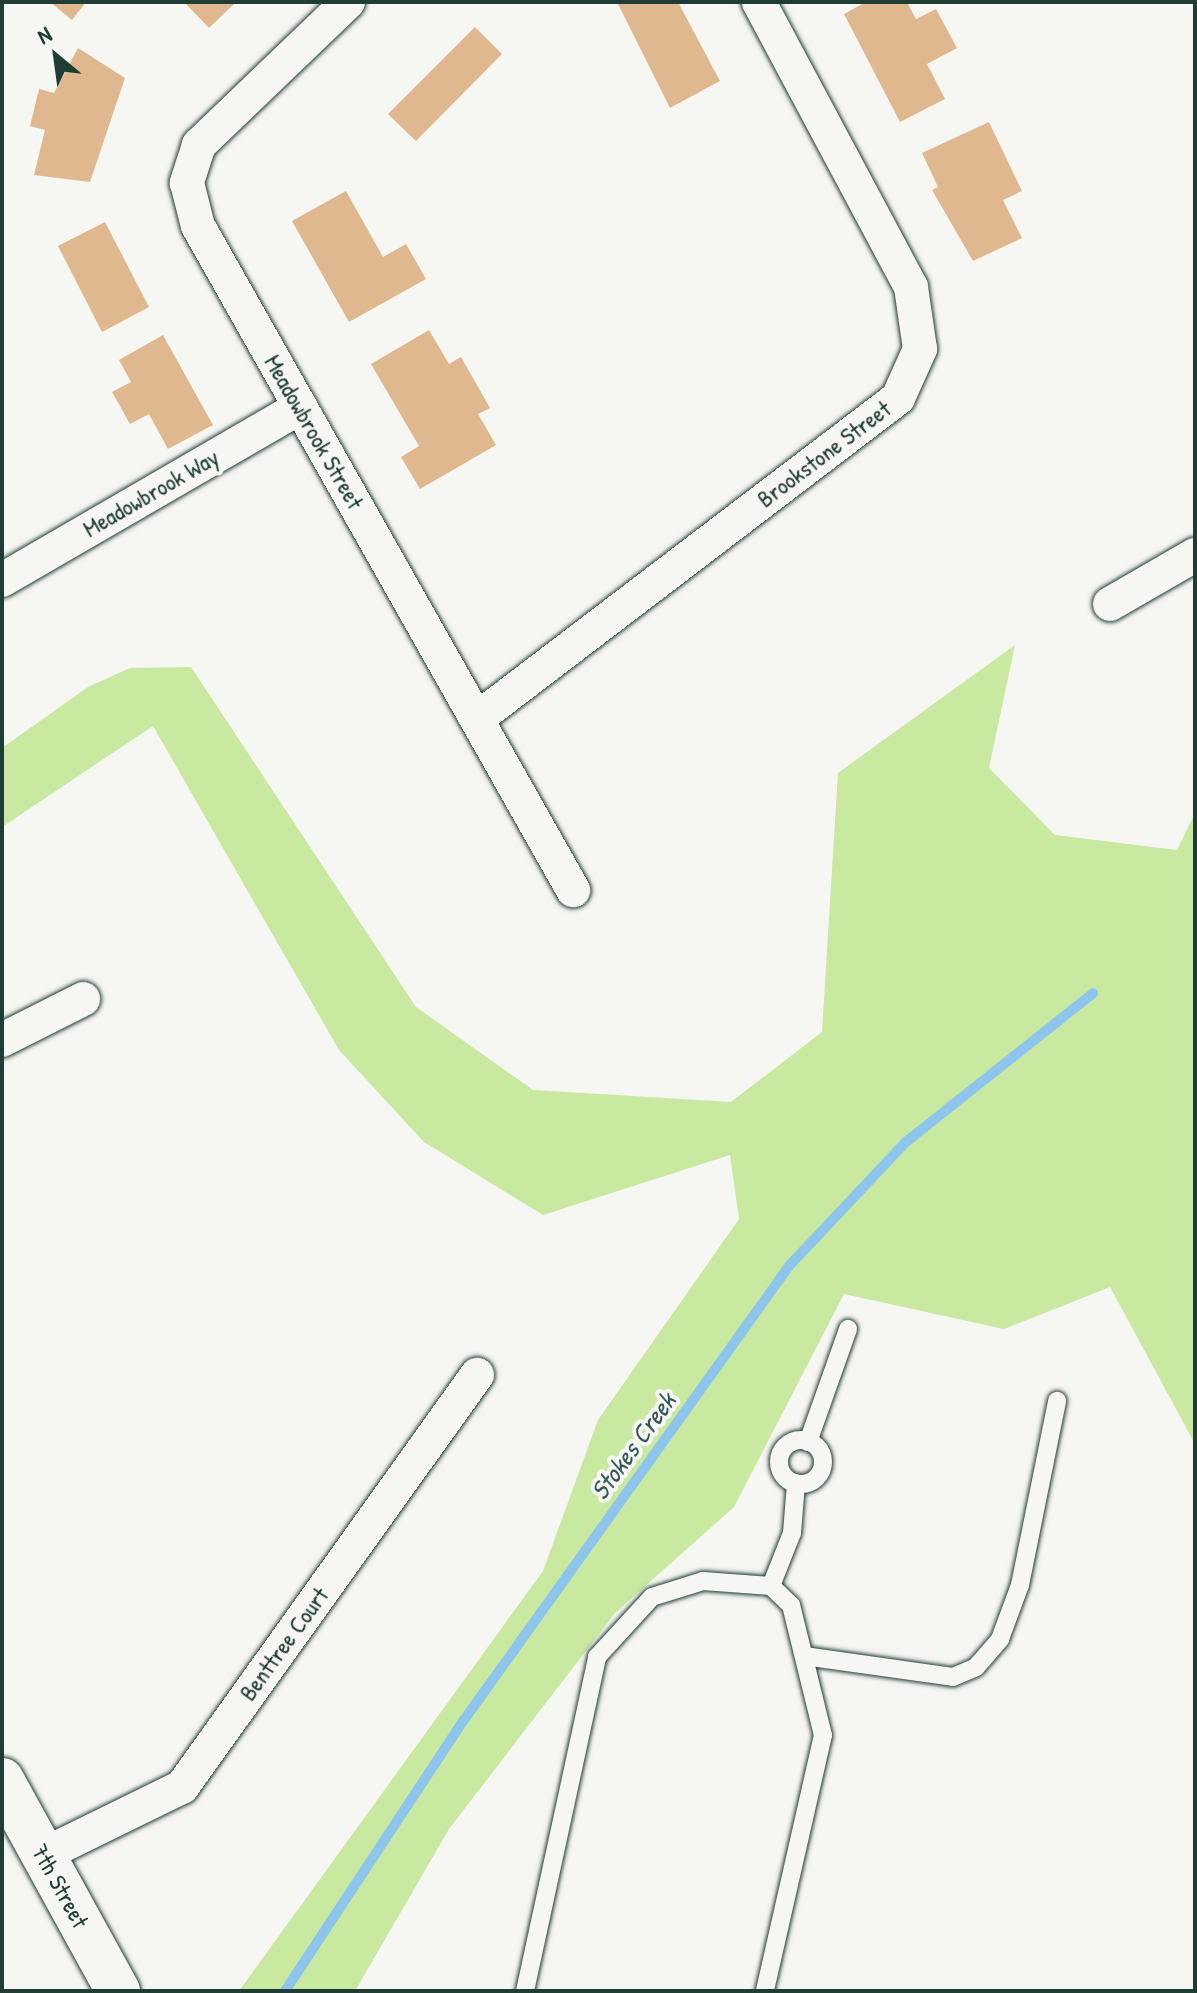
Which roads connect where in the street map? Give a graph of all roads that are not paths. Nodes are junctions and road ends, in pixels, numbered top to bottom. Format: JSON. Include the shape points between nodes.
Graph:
{"nodes":[{"id":1,"x":348,"y":2,"type":"edge"},
{"id":2,"x":759,"y":2,"type":"edge"},
{"id":3,"x":300,"y":407,"type":"junction"},
{"id":4,"x":1195,"y":555,"type":"edge"},
{"id":5,"x":2,"y":580,"type":"edge"},
{"id":6,"x":1110,"y":604,"type":"dead end"},
{"id":7,"x":478,"y":718,"type":"junction"},
{"id":8,"x":573,"y":890,"type":"dead end"},
{"id":9,"x":83,"y":999,"type":"dead end"},
{"id":10,"x":2,"y":1040,"type":"edge"},
{"id":11,"x":848,"y":1329,"type":"dead end"},
{"id":12,"x":477,"y":1375,"type":"dead end"},
{"id":13,"x":1057,"y":1401,"type":"dead end"},
{"id":14,"x":808,"y":1442,"type":"junction"},
{"id":15,"x":796,"y":1483,"type":"junction"},
{"id":16,"x":771,"y":1586,"type":"junction"},
{"id":17,"x":804,"y":1656,"type":"junction"},
{"id":18,"x":2,"y":1780,"type":"edge"},
{"id":19,"x":43,"y":1855,"type":"junction"},
{"id":20,"x":118,"y":1991,"type":"edge"},
{"id":21,"x":525,"y":1991,"type":"edge"},
{"id":22,"x":765,"y":1991,"type":"edge"}],
"edges":[{"from":1,"to":3,"type":"street","name":"Meadowbrook Street","via":[[199,145],[187,183],[198,226]]},
{"from":2,"to":7,"type":"street","name":"Brookstone Street","via":[[911,287],[920,349],[898,398]]},
{"from":3,"to":5,"type":"street","name":"Meadowbrook Way"},
{"from":3,"to":7,"type":"street","name":"Meadowbrook Street"},
{"from":4,"to":6,"type":"street"},
{"from":7,"to":8,"type":"street","name":"Meadowbrook Street"},
{"from":9,"to":10,"type":"street"},
{"from":11,"to":14,"type":"lane"},
{"from":12,"to":19,"type":"street","name":"Benttree Court","via":[[182,1787]]},
{"from":13,"to":17,"type":"lane","via":[[1020,1585],[1000,1639],[976,1667],[953,1677]]},
{"from":14,"to":15,"type":"lane","via":[[819,1451],[820,1471]]},
{"from":14,"to":15,"type":"lane","via":[[790,1443],[780,1456],[782,1473]]},
{"from":15,"to":16,"type":"lane","via":[[792,1533]]},
{"from":16,"to":17,"type":"lane","via":[[791,1605]]},
{"from":16,"to":21,"type":"lane","via":[[703,1581],[652,1597],[597,1657]]},
{"from":17,"to":22,"type":"lane","via":[[823,1735]]},
{"from":18,"to":19,"type":"street","name":"7th Street"},
{"from":19,"to":20,"type":"street","name":"7th Street"}]}
